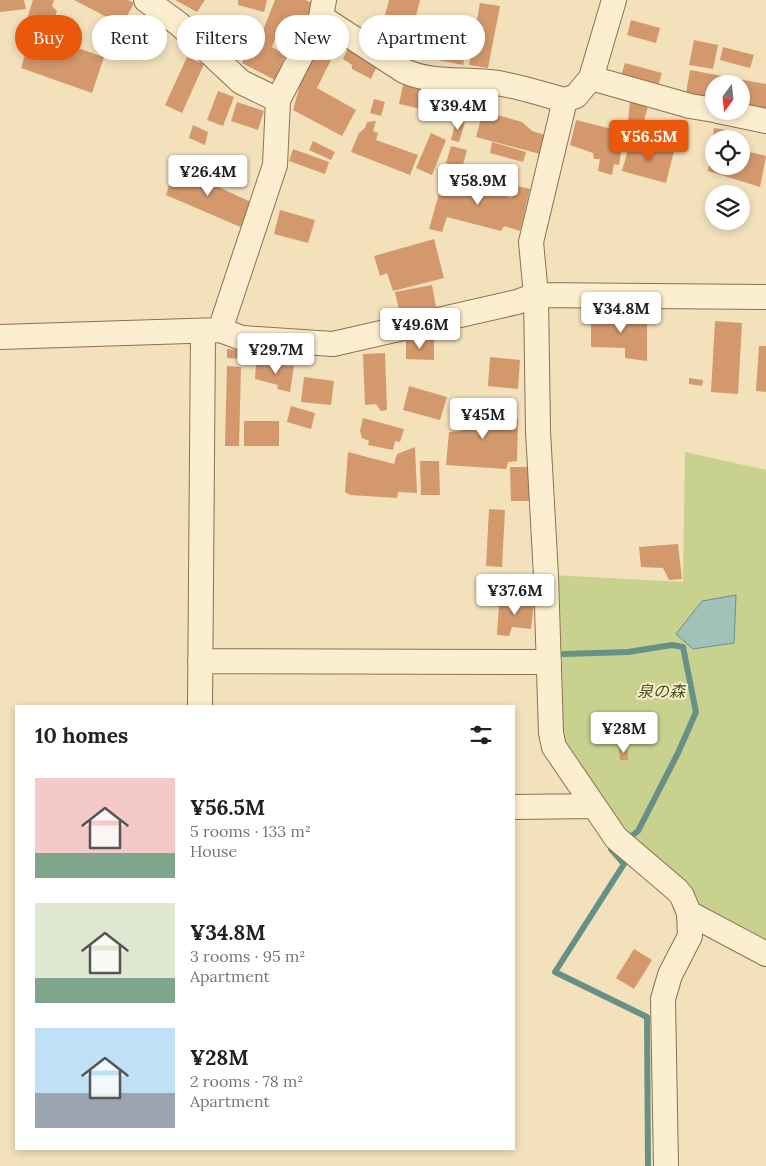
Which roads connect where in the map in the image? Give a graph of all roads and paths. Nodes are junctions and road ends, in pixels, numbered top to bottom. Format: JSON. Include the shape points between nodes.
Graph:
{"nodes":[{"id":1,"x":146,"y":0,"type":"edge"},
{"id":2,"x":614,"y":0,"type":"edge"},
{"id":3,"x":322,"y":9,"type":"edge"},
{"id":4,"x":591,"y":78,"type":"junction"},
{"id":5,"x":278,"y":100,"type":"junction"},
{"id":6,"x":564,"y":100,"type":"junction"},
{"id":7,"x":705,"y":108,"type":"edge"},
{"id":8,"x":750,"y":117,"type":"edge"},
{"id":9,"x":766,"y":120,"type":"edge"},
{"id":10,"x":536,"y":295,"type":"junction"},
{"id":11,"x":766,"y":297,"type":"edge"},
{"id":12,"x":212,"y":331,"type":"junction"},
{"id":13,"x":0,"y":337,"type":"edge"},
{"id":14,"x":200,"y":660,"type":"junction"},
{"id":15,"x":549,"y":662,"type":"junction"},
{"id":16,"x":200,"y":705,"type":"edge"},
{"id":17,"x":594,"y":806,"type":"junction"},
{"id":18,"x":515,"y":807,"type":"edge"},
{"id":19,"x":689,"y":913,"type":"junction"},
{"id":20,"x":766,"y":954,"type":"edge"},
{"id":21,"x":666,"y":1166,"type":"edge"}],
"edges":[{"from":1,"to":5,"type":"street","via":[[179,24],[241,82]]},
{"from":2,"to":4,"type":"street"},
{"from":3,"to":5,"type":"street"},
{"from":3,"to":6,"type":"street","via":[[417,77],[490,82]]},
{"from":4,"to":6,"type":"street","via":[[576,96]]},
{"from":4,"to":7,"type":"street"},
{"from":5,"to":12,"type":"street","via":[[275,165]]},
{"from":6,"to":10,"type":"street","via":[[532,242]]},
{"from":8,"to":9,"type":"street"},
{"from":10,"to":11,"type":"street"},
{"from":10,"to":12,"type":"street","via":[[333,344],[242,338]]},
{"from":10,"to":15,"type":"street","via":[[538,431]]},
{"from":12,"to":13,"type":"street"},
{"from":12,"to":14,"type":"street"},
{"from":14,"to":15,"type":"street"},
{"from":14,"to":16,"type":"street"},
{"from":15,"to":17,"type":"street","via":[[554,747]]},
{"from":17,"to":18,"type":"street"},
{"from":17,"to":19,"type":"street","via":[[623,846],[677,890]]},
{"from":19,"to":20,"type":"street"},
{"from":19,"to":21,"type":"street","via":[[690,936],[670,975],[663,1000]]}]}
